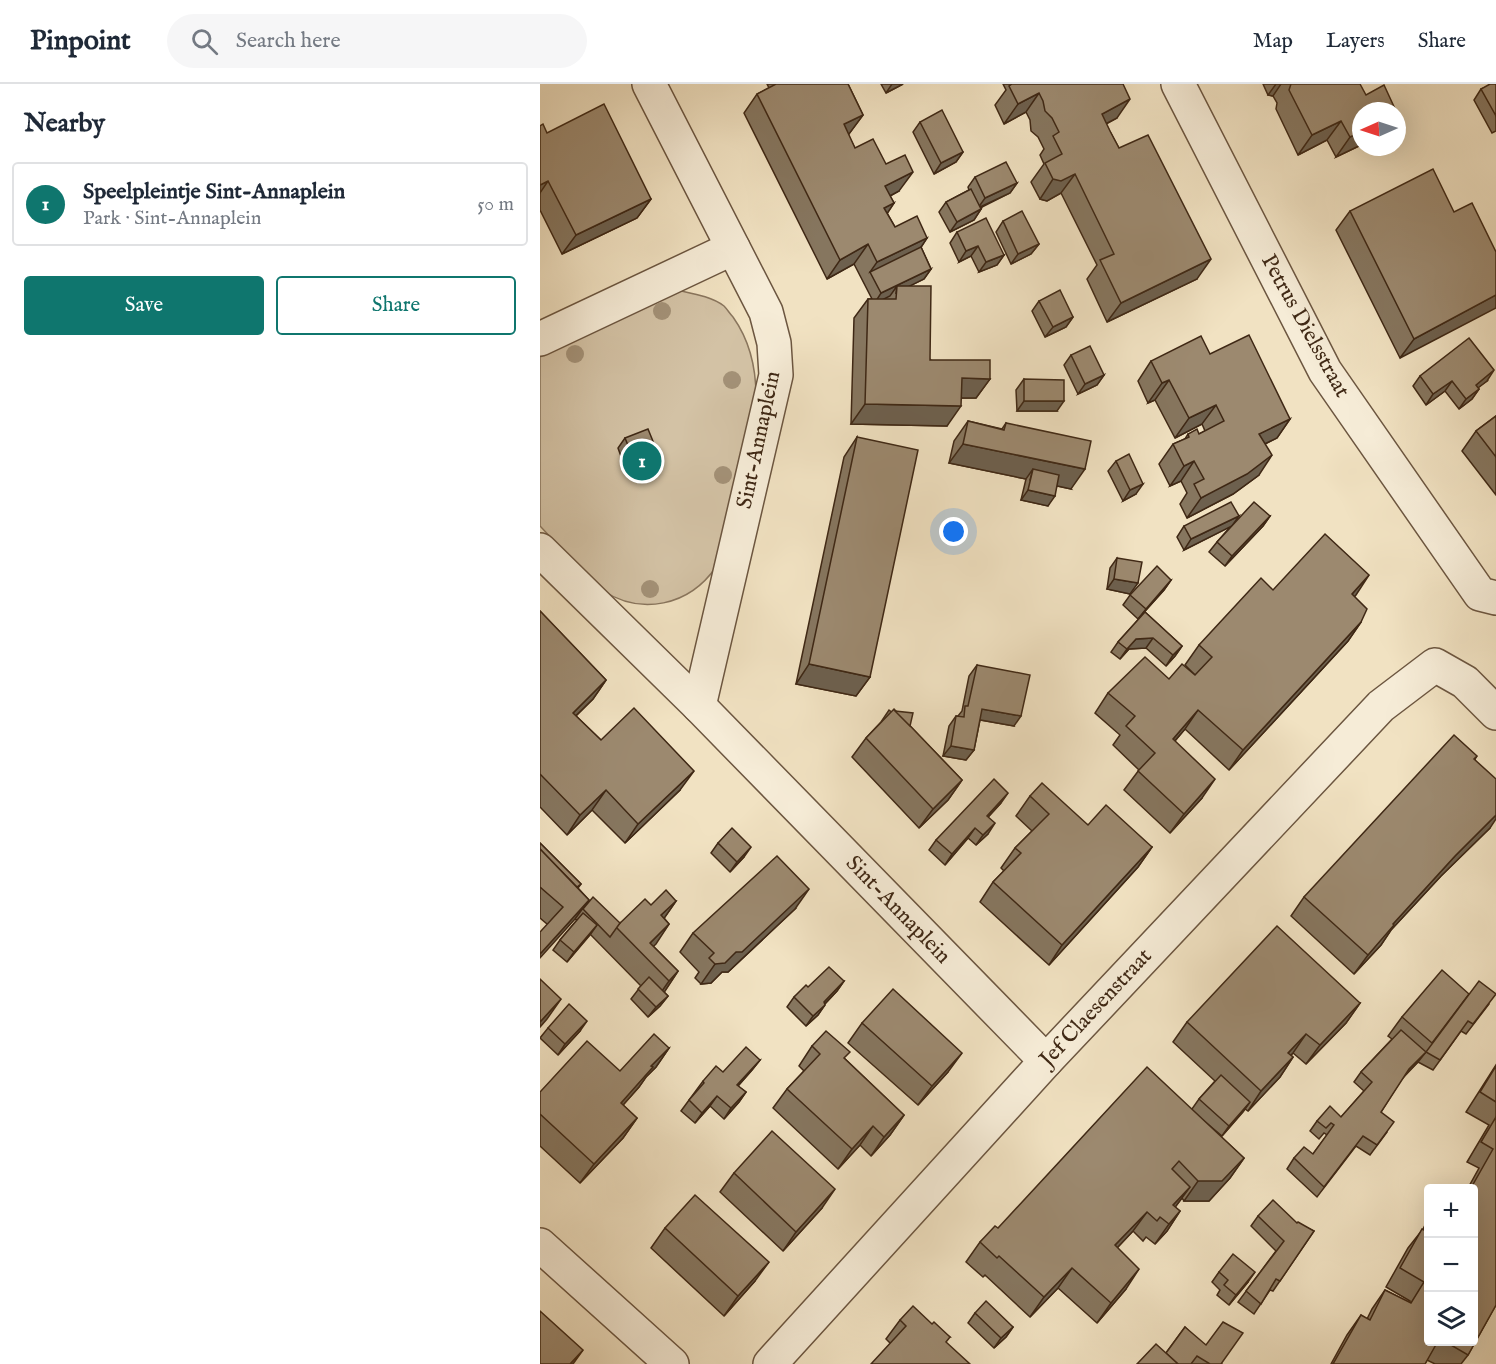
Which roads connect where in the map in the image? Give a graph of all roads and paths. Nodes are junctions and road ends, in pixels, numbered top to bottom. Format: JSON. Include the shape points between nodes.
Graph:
{"nodes":[{"id":1,"x":649,"y":84,"type":"edge"},
{"id":2,"x":1178,"y":84,"type":"edge"},
{"id":3,"x":733,"y":248,"type":"junction"},
{"id":4,"x":540,"y":339,"type":"edge"},
{"id":5,"x":540,"y":550,"type":"edge"},
{"id":6,"x":1496,"y":598,"type":"edge"},
{"id":7,"x":699,"y":706,"type":"junction"},
{"id":8,"x":1496,"y":713,"type":"edge"},
{"id":9,"x":1046,"y":1061,"type":"junction"},
{"id":10,"x":540,"y":1245,"type":"edge"},
{"id":11,"x":672,"y":1364,"type":"edge"},
{"id":12,"x":770,"y":1364,"type":"edge"}],
"edges":[{"from":1,"to":3,"type":"street","name":"Sint-Annaplein"},
{"from":2,"to":6,"type":"street","name":"Petrus Dielsstraat","via":[[1325,371],[1480,594]]},
{"from":3,"to":4,"type":"street"},
{"from":3,"to":7,"type":"street","name":"Sint-Annaplein","via":[[766,312],[774,343],[776,375]]},
{"from":5,"to":7,"type":"street","name":"Sint-Annaplein"},
{"from":7,"to":9,"type":"street","name":"Sint-Annaplein"},
{"from":8,"to":9,"type":"street","name":"Jef Claesenstraat","via":[[1465,682],[1435,665],[1381,706]]},
{"from":9,"to":12,"type":"street","name":"Jef Claesenstraat"},
{"from":10,"to":11,"type":"street"}]}
